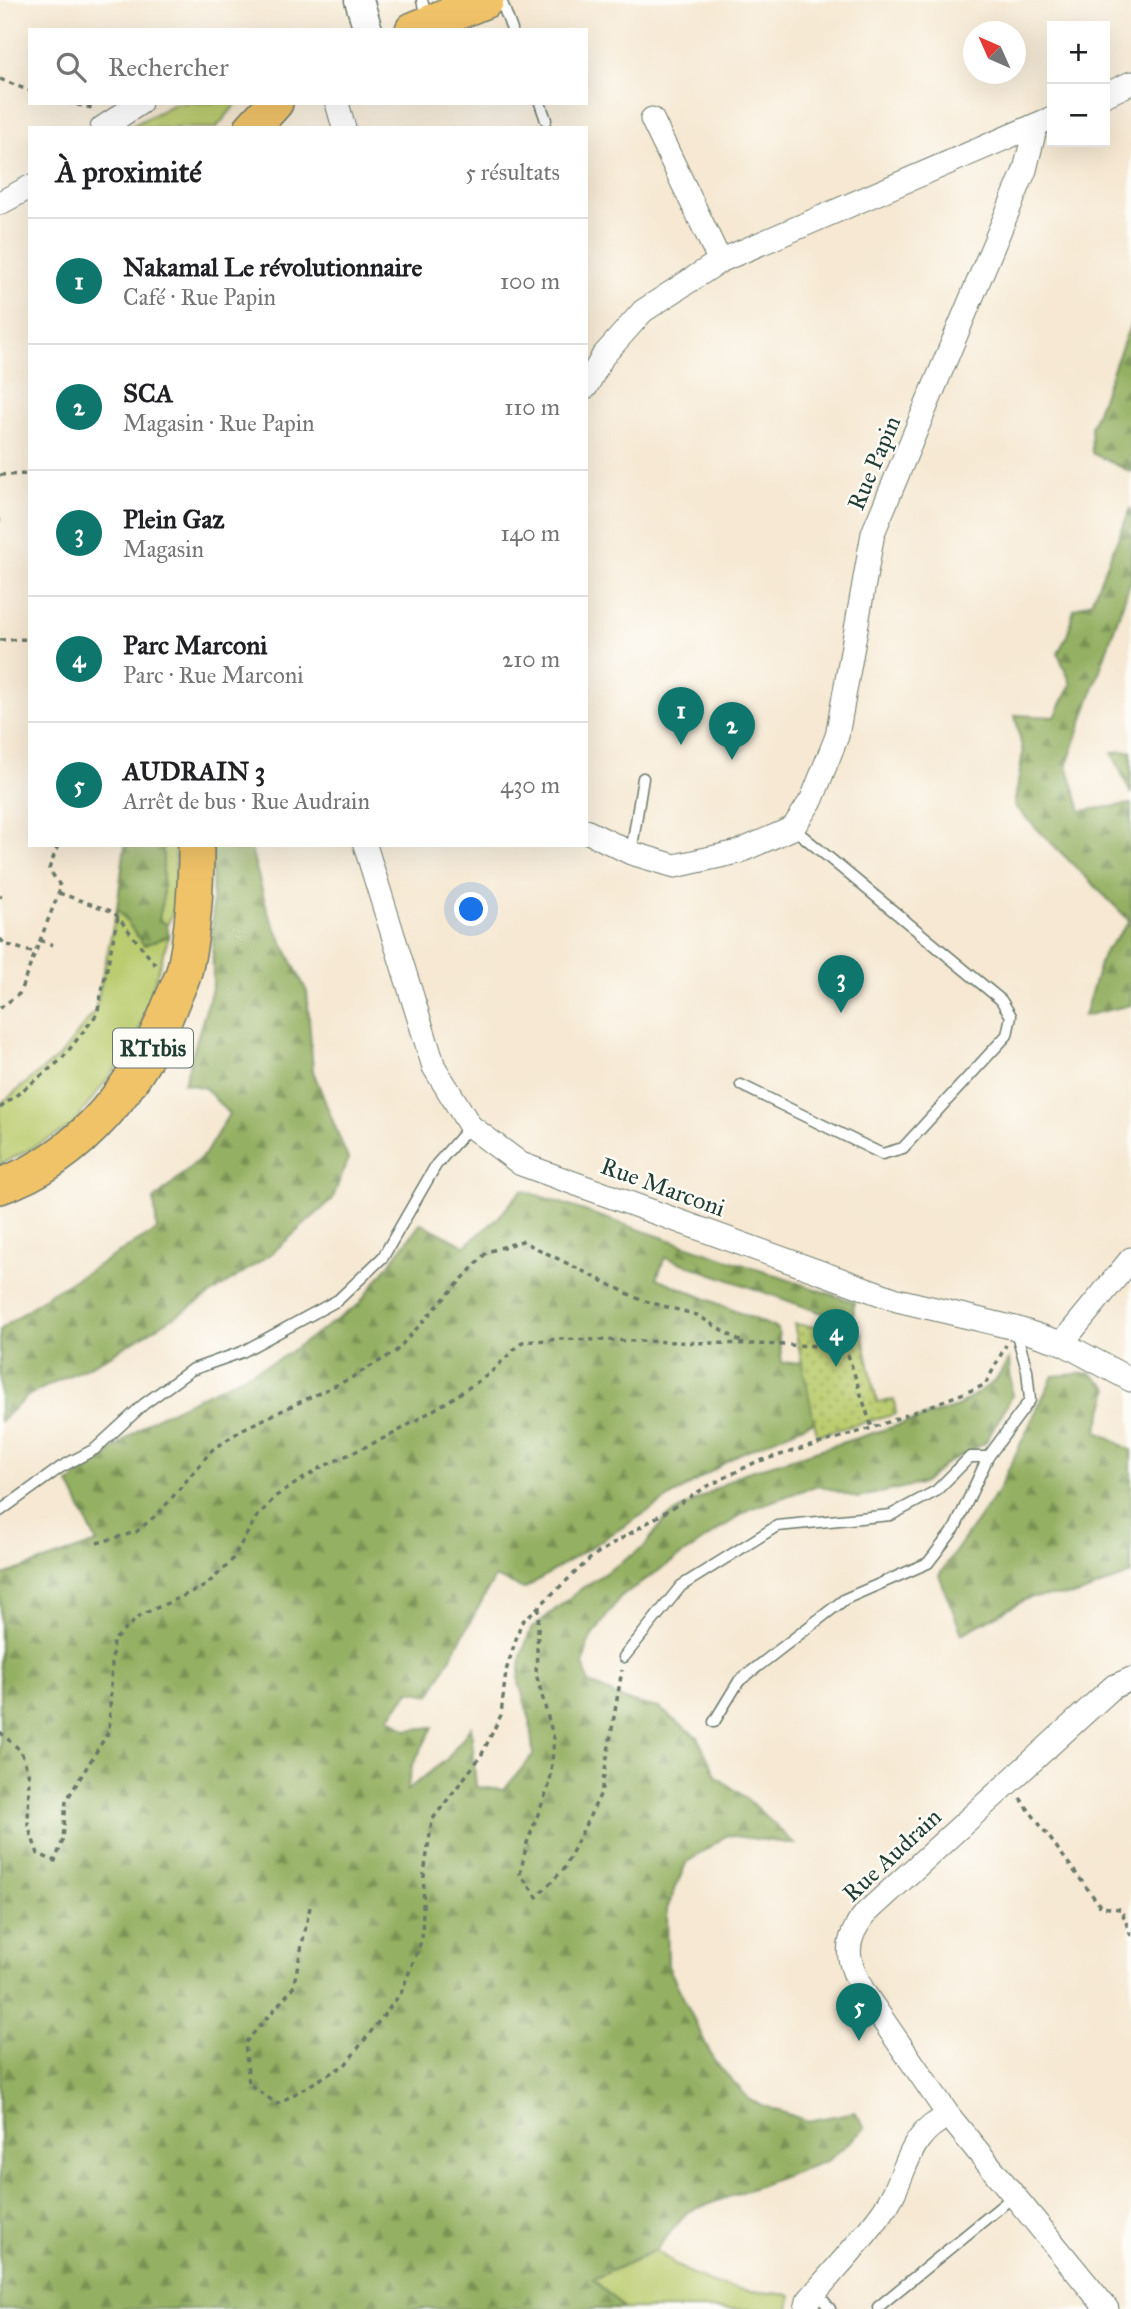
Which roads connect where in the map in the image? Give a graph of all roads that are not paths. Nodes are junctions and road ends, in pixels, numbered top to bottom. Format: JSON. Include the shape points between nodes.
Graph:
{"nodes":[{"id":1,"x":359,"y":0,"type":"edge"},
{"id":2,"x":486,"y":0,"type":"edge"},
{"id":3,"x":501,"y":0,"type":"edge"},
{"id":4,"x":421,"y":18,"type":"edge"},
{"id":5,"x":367,"y":28,"type":"edge"},
{"id":6,"x":511,"y":28,"type":"edge"},
{"id":7,"x":1131,"y":83,"type":"edge"},
{"id":8,"x":1110,"y":92,"type":"edge"},
{"id":9,"x":137,"y":105,"type":"edge"},
{"id":10,"x":273,"y":105,"type":"edge"},
{"id":11,"x":338,"y":105,"type":"edge"},
{"id":12,"x":541,"y":105,"type":"edge"},
{"id":13,"x":652,"y":119,"type":"dead end"},
{"id":14,"x":546,"y":120,"type":"dead end"},
{"id":15,"x":1044,"y":122,"type":"edge"},
{"id":16,"x":105,"y":126,"type":"edge"},
{"id":17,"x":254,"y":126,"type":"edge"},
{"id":18,"x":343,"y":126,"type":"edge"},
{"id":19,"x":28,"y":188,"type":"edge"},
{"id":20,"x":0,"y":203,"type":"edge"},
{"id":21,"x":720,"y":261,"type":"junction"},
{"id":22,"x":588,"y":383,"type":"edge"},
{"id":23,"x":643,"y":778,"type":"dead end"},
{"id":24,"x":793,"y":828,"type":"junction"},
{"id":25,"x":588,"y":832,"type":"edge"},
{"id":26,"x":196,"y":847,"type":"edge"},
{"id":27,"x":367,"y":847,"type":"edge"},
{"id":28,"x":631,"y":853,"type":"junction"},
{"id":29,"x":741,"y":1085,"type":"dead end"},
{"id":30,"x":470,"y":1126,"type":"junction"},
{"id":31,"x":0,"y":1186,"type":"edge"},
{"id":32,"x":1131,"y":1259,"type":"edge"},
{"id":33,"x":1015,"y":1328,"type":"junction"},
{"id":34,"x":1062,"y":1343,"type":"junction"},
{"id":35,"x":1131,"y":1380,"type":"edge"},
{"id":36,"x":988,"y":1457,"type":"junction"},
{"id":37,"x":0,"y":1511,"type":"edge"},
{"id":38,"x":624,"y":1657,"type":"road end"},
{"id":39,"x":1131,"y":1679,"type":"edge"},
{"id":40,"x":713,"y":1722,"type":"dead end"},
{"id":41,"x":948,"y":2116,"type":"junction"},
{"id":42,"x":1015,"y":2194,"type":"junction"},
{"id":43,"x":817,"y":2303,"type":"edge"},
{"id":44,"x":878,"y":2306,"type":"dead end"},
{"id":45,"x":1107,"y":2309,"type":"edge"}],
"edges":[{"from":1,"to":5,"type":"street"},
{"from":2,"to":4,"type":"main road"},
{"from":3,"to":6,"type":"lane"},
{"from":7,"to":8,"type":"street"},
{"from":9,"to":16,"type":"street"},
{"from":10,"to":17,"type":"main road"},
{"from":11,"to":18,"type":"street"},
{"from":12,"to":14,"type":"lane"},
{"from":13,"to":21,"type":"street"},
{"from":15,"to":21,"type":"street","name":"Rue Papin"},
{"from":15,"to":24,"type":"street","name":"Rue Papin","via":[[873,533],[836,736],[812,799]]},
{"from":19,"to":20,"type":"street"},
{"from":21,"to":22,"type":"street","name":"Rue Papin","via":[[643,311],[603,356]]},
{"from":23,"to":28,"type":"lane"},
{"from":24,"to":28,"type":"street","via":[[738,852],[675,866]]},
{"from":24,"to":29,"type":"lane","via":[[1001,1000],[1010,1016],[1007,1035],[903,1149],[882,1154]]},
{"from":25,"to":28,"type":"street"},
{"from":26,"to":31,"type":"main road","number":"RT1bis","via":[[186,966],[156,1043],[114,1103],[90,1128],[36,1169]]},
{"from":27,"to":30,"type":"street","name":"Rue Marconi","via":[[434,1067]]},
{"from":30,"to":33,"type":"street","name":"Rue Marconi","via":[[521,1164],[897,1300]]},
{"from":30,"to":37,"type":"lane","via":[[436,1165],[383,1257],[338,1300],[242,1352],[191,1370],[144,1404],[95,1449],[61,1467]]},
{"from":32,"to":34,"type":"street"},
{"from":33,"to":34,"type":"street","name":"Rue Marconi"},
{"from":33,"to":36,"type":"lane","via":[[1030,1401]]},
{"from":34,"to":35,"type":"street","name":"Rue Marconi"},
{"from":36,"to":38,"type":"lane","via":[[970,1457],[936,1492],[891,1515],[777,1525],[681,1586]]},
{"from":36,"to":40,"type":"lane","via":[[955,1528],[928,1563],[845,1599],[739,1681]]},
{"from":39,"to":41,"type":"street","name":"Rue Audrain","via":[[1113,1688],[853,1928],[848,1950],[853,1973]]},
{"from":41,"to":42,"type":"street","name":"Rue Audrain"},
{"from":41,"to":43,"type":"street","via":[[931,2123],[913,2143],[901,2182]]},
{"from":42,"to":44,"type":"lane"},
{"from":42,"to":45,"type":"street","name":"Rue Audrain"}]}
